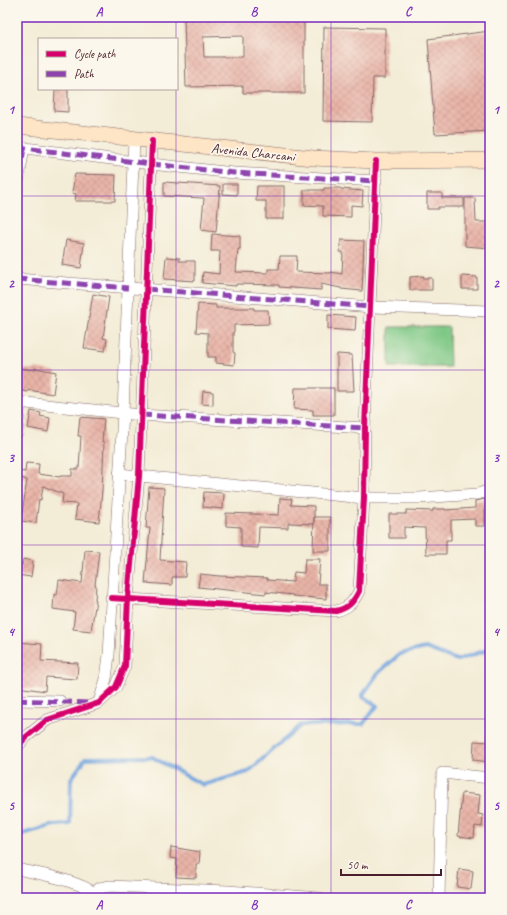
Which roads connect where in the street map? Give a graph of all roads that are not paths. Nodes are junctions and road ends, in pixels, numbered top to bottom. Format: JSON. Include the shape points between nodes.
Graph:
{"nodes":[{"id":1,"x":17,"y":126,"type":"edge"},
{"id":2,"x":134,"y":139,"type":"junction"},
{"id":3,"x":152,"y":141,"type":"junction"},
{"id":4,"x":20,"y":147,"type":"edge"},
{"id":5,"x":490,"y":160,"type":"edge"},
{"id":6,"x":376,"y":161,"type":"junction"},
{"id":7,"x":133,"y":162,"type":"junction"},
{"id":8,"x":151,"y":164,"type":"junction"},
{"id":9,"x":376,"y":181,"type":"junction"},
{"id":10,"x":17,"y":188,"type":"edge"},
{"id":11,"x":17,"y":279,"type":"edge"},
{"id":12,"x":128,"y":288,"type":"junction"},
{"id":13,"x":146,"y":289,"type":"junction"},
{"id":14,"x":371,"y":307,"type":"junction"},
{"id":15,"x":490,"y":311,"type":"edge"},
{"id":16,"x":18,"y":402,"type":"edge"},
{"id":17,"x":123,"y":413,"type":"junction"},
{"id":18,"x":141,"y":415,"type":"junction"},
{"id":19,"x":365,"y":428,"type":"junction"},
{"id":20,"x":17,"y":433,"type":"edge"},
{"id":21,"x":119,"y":474,"type":"junction"},
{"id":22,"x":139,"y":476,"type":"junction"},
{"id":23,"x":490,"y":490,"type":"edge"},
{"id":24,"x":364,"y":498,"type":"junction"},
{"id":25,"x":111,"y":598,"type":"junction"},
{"id":26,"x":128,"y":598,"type":"junction"},
{"id":27,"x":17,"y":700,"type":"edge"},
{"id":28,"x":60,"y":701,"type":"dead end"},
{"id":29,"x":99,"y":703,"type":"junction"},
{"id":30,"x":17,"y":746,"type":"edge"},
{"id":31,"x":490,"y":778,"type":"edge"},
{"id":32,"x":17,"y":868,"type":"edge"},
{"id":33,"x":228,"y":894,"type":"edge"},
{"id":34,"x":97,"y":895,"type":"edge"},
{"id":35,"x":320,"y":898,"type":"edge"},
{"id":36,"x":439,"y":898,"type":"edge"}],
"edges":[{"from":1,"to":2,"type":"main road","name":"Avenida Charcani"},
{"from":2,"to":3,"type":"main road","name":"Avenida Charcani"},
{"from":2,"to":7,"type":"street"},
{"from":3,"to":6,"type":"main road","name":"Avenida Charcani","via":[[313,158]]},
{"from":3,"to":8,"type":"street"},
{"from":4,"to":7,"type":"street"},
{"from":4,"to":10,"type":"street"},
{"from":5,"to":6,"type":"main road","name":"Avenida Charcani"},
{"from":6,"to":9,"type":"street"},
{"from":7,"to":8,"type":"street"},
{"from":7,"to":12,"type":"street"},
{"from":8,"to":9,"type":"street","via":[[234,173]]},
{"from":8,"to":13,"type":"street"},
{"from":9,"to":14,"type":"street"},
{"from":11,"to":12,"type":"street"},
{"from":12,"to":13,"type":"street"},
{"from":12,"to":17,"type":"street"},
{"from":13,"to":14,"type":"street"},
{"from":13,"to":18,"type":"street"},
{"from":14,"to":15,"type":"street"},
{"from":14,"to":19,"type":"street"},
{"from":16,"to":17,"type":"street"},
{"from":16,"to":20,"type":"street"},
{"from":17,"to":18,"type":"street"},
{"from":17,"to":21,"type":"street"},
{"from":18,"to":19,"type":"street"},
{"from":18,"to":22,"type":"street"},
{"from":19,"to":24,"type":"street"},
{"from":21,"to":22,"type":"street"},
{"from":21,"to":25,"type":"street"},
{"from":22,"to":24,"type":"street"},
{"from":22,"to":26,"type":"street"},
{"from":23,"to":24,"type":"street","via":[[478,494],[419,498]]},
{"from":24,"to":26,"type":"street","via":[[358,592],[354,601],[345,608],[336,611]]},
{"from":25,"to":26,"type":"street"},
{"from":25,"to":29,"type":"street","via":[[109,655]]},
{"from":26,"to":29,"type":"street","via":[[125,666],[116,687]]},
{"from":27,"to":28,"type":"street"},
{"from":29,"to":30,"type":"street","via":[[48,720]]},
{"from":31,"to":36,"type":"street","via":[[442,773]]},
{"from":32,"to":34,"type":"street","via":[[77,885]]},
{"from":33,"to":34,"type":"street","via":[[110,886],[100,888]]},
{"from":33,"to":35,"type":"street"}]}
